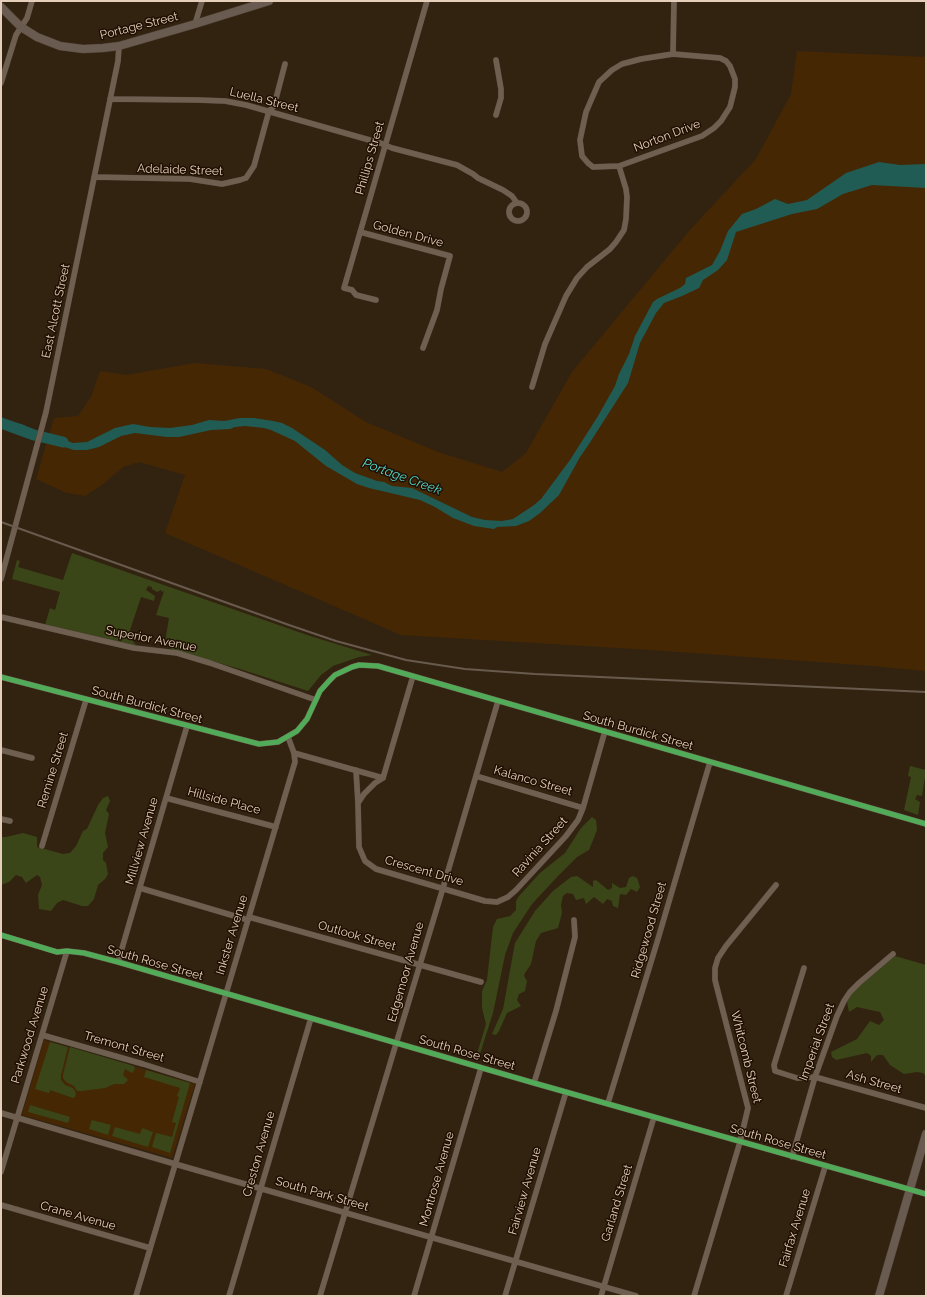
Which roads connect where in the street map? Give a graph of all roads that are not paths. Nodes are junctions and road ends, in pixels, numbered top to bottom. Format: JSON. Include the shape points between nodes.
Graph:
{"nodes":[{"id":1,"x":32,"y":1,"type":"edge"},
{"id":2,"x":202,"y":1,"type":"edge"},
{"id":3,"x":269,"y":1,"type":"edge"},
{"id":4,"x":428,"y":1,"type":"edge"},
{"id":5,"x":674,"y":1,"type":"edge"},
{"id":6,"x":1,"y":7,"type":"edge"},
{"id":7,"x":195,"y":24,"type":"junction"},
{"id":8,"x":21,"y":27,"type":"junction"},
{"id":9,"x":119,"y":46,"type":"junction"},
{"id":10,"x":673,"y":54,"type":"junction"},
{"id":11,"x":496,"y":60,"type":"dead end"},
{"id":12,"x":285,"y":64,"type":"dead end"},
{"id":13,"x":1,"y":83,"type":"edge"},
{"id":14,"x":110,"y":99,"type":"junction"},
{"id":15,"x":269,"y":111,"type":"junction"},
{"id":16,"x":496,"y":115,"type":"dead end"},
{"id":17,"x":385,"y":146,"type":"junction"},
{"id":18,"x":619,"y":166,"type":"junction"},
{"id":19,"x":94,"y":177,"type":"junction"},
{"id":20,"x":517,"y":203,"type":"dead end"},
{"id":21,"x":360,"y":232,"type":"junction"},
{"id":22,"x":376,"y":300,"type":"dead end"},
{"id":23,"x":423,"y":348,"type":"dead end"},
{"id":24,"x":532,"y":387,"type":"dead end"},
{"id":25,"x":1,"y":578,"type":"edge"},
{"id":26,"x":1,"y":616,"type":"edge"},
{"id":27,"x":413,"y":676,"type":"junction"},
{"id":28,"x":1,"y":677,"type":"edge"},
{"id":29,"x":86,"y":700,"type":"junction"},
{"id":30,"x":316,"y":700,"type":"junction"},
{"id":31,"x":498,"y":701,"type":"junction"},
{"id":32,"x":187,"y":726,"type":"junction"},
{"id":33,"x":604,"y":731,"type":"junction"},
{"id":34,"x":288,"y":737,"type":"junction"},
{"id":35,"x":1,"y":750,"type":"edge"},
{"id":36,"x":294,"y":753,"type":"junction"},
{"id":37,"x":32,"y":758,"type":"dead end"},
{"id":38,"x":710,"y":762,"type":"junction"},
{"id":39,"x":356,"y":770,"type":"junction"},
{"id":40,"x":476,"y":776,"type":"junction"},
{"id":41,"x":383,"y":778,"type":"junction"},
{"id":42,"x":166,"y":798,"type":"junction"},
{"id":43,"x":358,"y":803,"type":"junction"},
{"id":44,"x":583,"y":808,"type":"junction"},
{"id":45,"x":1,"y":819,"type":"edge"},
{"id":46,"x":10,"y":821,"type":"dead end"},
{"id":47,"x":926,"y":824,"type":"edge"},
{"id":48,"x":276,"y":827,"type":"junction"},
{"id":49,"x":42,"y":846,"type":"dead end"},
{"id":50,"x":776,"y":885,"type":"dead end"},
{"id":51,"x":140,"y":888,"type":"junction"},
{"id":52,"x":443,"y":888,"type":"junction"},
{"id":53,"x":502,"y":900,"type":"joint"},
{"id":54,"x":249,"y":918,"type":"junction"},
{"id":55,"x":574,"y":920,"type":"dead end"},
{"id":56,"x":1,"y":935,"type":"edge"},
{"id":57,"x":67,"y":951,"type":"junction"},
{"id":58,"x":893,"y":954,"type":"dead end"},
{"id":59,"x":118,"y":962,"type":"junction"},
{"id":60,"x":419,"y":965,"type":"junction"},
{"id":61,"x":804,"y":968,"type":"dead end"},
{"id":62,"x":481,"y":982,"type":"dead end"},
{"id":63,"x":226,"y":994,"type":"junction"},
{"id":64,"x":311,"y":1018,"type":"junction"},
{"id":65,"x":42,"y":1035,"type":"junction"},
{"id":66,"x":397,"y":1043,"type":"junction"},
{"id":67,"x":481,"y":1068,"type":"junction"},
{"id":68,"x":815,"y":1077,"type":"junction"},
{"id":69,"x":200,"y":1082,"type":"junction"},
{"id":70,"x":534,"y":1083,"type":"junction"},
{"id":71,"x":566,"y":1092,"type":"junction"},
{"id":72,"x":608,"y":1103,"type":"junction"},
{"id":73,"x":926,"y":1108,"type":"edge"},
{"id":74,"x":1,"y":1113,"type":"edge"},
{"id":75,"x":654,"y":1117,"type":"junction"},
{"id":76,"x":18,"y":1118,"type":"junction"},
{"id":77,"x":926,"y":1134,"type":"edge"},
{"id":78,"x":740,"y":1142,"type":"junction"},
{"id":79,"x":792,"y":1157,"type":"junction"},
{"id":80,"x":175,"y":1164,"type":"junction"},
{"id":81,"x":825,"y":1166,"type":"junction"},
{"id":82,"x":1,"y":1172,"type":"edge"},
{"id":83,"x":261,"y":1188,"type":"junction"},
{"id":84,"x":909,"y":1190,"type":"junction"},
{"id":85,"x":926,"y":1194,"type":"edge"},
{"id":86,"x":1,"y":1206,"type":"edge"},
{"id":87,"x":345,"y":1212,"type":"junction"},
{"id":88,"x":431,"y":1237,"type":"junction"},
{"id":89,"x":150,"y":1248,"type":"junction"},
{"id":90,"x":516,"y":1261,"type":"junction"},
{"id":91,"x":603,"y":1287,"type":"junction"},
{"id":92,"x":136,"y":1296,"type":"edge"},
{"id":93,"x":229,"y":1296,"type":"edge"},
{"id":94,"x":320,"y":1296,"type":"edge"},
{"id":95,"x":414,"y":1296,"type":"edge"},
{"id":96,"x":505,"y":1296,"type":"edge"},
{"id":97,"x":600,"y":1296,"type":"edge"},
{"id":98,"x":636,"y":1296,"type":"edge"},
{"id":99,"x":694,"y":1296,"type":"edge"},
{"id":100,"x":786,"y":1296,"type":"edge"},
{"id":101,"x":879,"y":1296,"type":"edge"}],
"edges":[{"from":1,"to":8,"type":"street","via":[[27,18]]},
{"from":2,"to":7,"type":"street"},
{"from":3,"to":7,"type":"main road","name":"Portage Street"},
{"from":4,"to":17,"type":"street","name":"Phillips Street"},
{"from":5,"to":10,"type":"street"},
{"from":6,"to":8,"type":"main road","name":"Portage Street"},
{"from":7,"to":9,"type":"main road","name":"Portage Street"},
{"from":8,"to":9,"type":"main road","name":"Portage Street","via":[[60,46],[83,49]]},
{"from":8,"to":13,"type":"street","via":[[16,35]]},
{"from":9,"to":14,"type":"street","name":"East Alcott Street"},
{"from":10,"to":18,"type":"street","via":[[622,64],[604,76],[594,91],[580,140],[582,156],[593,167]]},
{"from":10,"to":18,"type":"street","name":"Norton Drive","via":[[720,58],[726,61],[735,79],[730,107],[718,124],[702,136]]},
{"from":11,"to":16,"type":"street","via":[[501,98]]},
{"from":12,"to":15,"type":"street","via":[[274,106]]},
{"from":14,"to":15,"type":"street","name":"Luella Street","via":[[225,101]]},
{"from":14,"to":19,"type":"street","name":"East Alcott Street"},
{"from":15,"to":17,"type":"street","name":"Luella Street"},
{"from":15,"to":19,"type":"street","name":"Adelaide Street","via":[[254,166],[246,178],[222,184],[190,179]]},
{"from":17,"to":20,"type":"street","via":[[456,165],[503,190]]},
{"from":17,"to":21,"type":"street","name":"Phillips Street"},
{"from":18,"to":24,"type":"street","via":[[627,197],[624,230],[610,249],[577,278],[566,296],[545,344]]},
{"from":19,"to":25,"type":"street","name":"East Alcott Street","via":[[42,431]]},
{"from":21,"to":22,"type":"street","name":"Phillips Street","via":[[344,288],[352,290],[356,295]]},
{"from":21,"to":23,"type":"street","name":"Golden Drive","via":[[450,256],[437,310]]},
{"from":26,"to":30,"type":"street","name":"Superior Avenue","via":[[134,648],[177,653]]},
{"from":27,"to":30,"type":"street","name":"South Burdick Street","via":[[359,665],[345,670],[329,681]]},
{"from":27,"to":31,"type":"street","name":"South Burdick Street"},
{"from":27,"to":41,"type":"street"},
{"from":28,"to":29,"type":"street","name":"South Burdick Street"},
{"from":29,"to":32,"type":"street","name":"South Burdick Street"},
{"from":29,"to":49,"type":"street","name":"Remine Street"},
{"from":30,"to":34,"type":"street","via":[[304,724]]},
{"from":31,"to":33,"type":"street","name":"South Burdick Street"},
{"from":31,"to":40,"type":"street","name":"Edgemoor Avenue"},
{"from":32,"to":34,"type":"street","name":"South Burdick Street","via":[[259,744],[278,742]]},
{"from":32,"to":42,"type":"street","name":"Millview Avenue"},
{"from":33,"to":38,"type":"street","name":"South Burdick Street"},
{"from":33,"to":44,"type":"street","name":"Ravinia Street"},
{"from":34,"to":36,"type":"street","name":"Inkster Avenue"},
{"from":35,"to":37,"type":"street"},
{"from":36,"to":39,"type":"street"},
{"from":36,"to":48,"type":"street","name":"Inkster Avenue","via":[[295,762]]},
{"from":38,"to":47,"type":"street","name":"South Burdick Street"},
{"from":38,"to":72,"type":"street","name":"Ridgewood Street"},
{"from":39,"to":41,"type":"street"},
{"from":39,"to":43,"type":"street","name":"Crescent Drive"},
{"from":40,"to":44,"type":"street","name":"Kalanco Street"},
{"from":40,"to":52,"type":"street","name":"Edgemoor Avenue"},
{"from":41,"to":43,"type":"street","via":[[375,783]]},
{"from":42,"to":48,"type":"street","name":"Hillside Place"},
{"from":42,"to":51,"type":"street","name":"Millview Avenue"},
{"from":43,"to":52,"type":"street","name":"Crescent Drive","via":[[360,847],[365,861],[376,869]]},
{"from":44,"to":53,"type":"street","name":"Ravinia Street","via":[[566,836],[516,890]]},
{"from":45,"to":46,"type":"street"},
{"from":48,"to":54,"type":"street","name":"Inkster Avenue"},
{"from":50,"to":78,"type":"street","name":"Whitcomb Street","via":[[726,946],[715,968],[715,980],[747,1102],[747,1114]]},
{"from":51,"to":54,"type":"street","name":"Outlook Street"},
{"from":51,"to":59,"type":"street","name":"Millview Avenue"},
{"from":52,"to":53,"type":"street","name":"Crescent Drive","via":[[485,901]]},
{"from":52,"to":60,"type":"street","name":"Edgemoor Avenue"},
{"from":54,"to":60,"type":"street","name":"Outlook Street"},
{"from":54,"to":63,"type":"street","name":"Inkster Avenue"},
{"from":55,"to":70,"type":"street","via":[[575,937]]},
{"from":56,"to":57,"type":"street","name":"South Rose Street","via":[[57,952]]},
{"from":57,"to":59,"type":"street","name":"South Rose Street"},
{"from":57,"to":65,"type":"street","name":"Parkwood Avenue"},
{"from":58,"to":68,"type":"street","name":"Imperial Street","via":[[859,982],[844,1001]]},
{"from":59,"to":63,"type":"street","name":"South Rose Street"},
{"from":60,"to":62,"type":"street","name":"Outlook Street"},
{"from":60,"to":66,"type":"street","name":"Edgemoor Avenue"},
{"from":61,"to":68,"type":"street","name":"Ash Street","via":[[774,1065],[775,1071],[797,1078]]},
{"from":63,"to":64,"type":"street","name":"South Rose Street"},
{"from":63,"to":69,"type":"street","name":"Inkster Avenue"},
{"from":64,"to":66,"type":"street","name":"South Rose Street"},
{"from":64,"to":83,"type":"street","name":"Creston Avenue"},
{"from":65,"to":69,"type":"street","name":"Tremont Street"},
{"from":65,"to":76,"type":"street","name":"Parkwood Avenue"},
{"from":66,"to":67,"type":"street","name":"South Rose Street"},
{"from":66,"to":87,"type":"street","name":"Edgemoor Avenue"},
{"from":67,"to":70,"type":"street","name":"South Rose Street"},
{"from":67,"to":88,"type":"street","name":"Montrose Avenue"},
{"from":68,"to":73,"type":"street","name":"Ash Street"},
{"from":68,"to":79,"type":"street","name":"Imperial Street"},
{"from":69,"to":80,"type":"street","name":"Inkster Avenue"},
{"from":70,"to":71,"type":"street","name":"South Rose Street"},
{"from":71,"to":72,"type":"street","name":"South Rose Street"},
{"from":71,"to":90,"type":"street","name":"Fairview Avenue"},
{"from":72,"to":75,"type":"street","name":"South Rose Street"},
{"from":74,"to":76,"type":"street","name":"South Park Street"},
{"from":75,"to":78,"type":"street","name":"South Rose Street"},
{"from":75,"to":91,"type":"street","name":"Garland Street"},
{"from":76,"to":80,"type":"street","name":"South Park Street"},
{"from":76,"to":82,"type":"street","name":"Parkwood Avenue"},
{"from":77,"to":84,"type":"main road"},
{"from":78,"to":79,"type":"street","name":"South Rose Street"},
{"from":78,"to":99,"type":"street","name":"Whitcomb Street"},
{"from":79,"to":81,"type":"street","name":"South Rose Street"},
{"from":80,"to":83,"type":"street","name":"South Park Street"},
{"from":80,"to":89,"type":"street","name":"Inkster Avenue"},
{"from":81,"to":84,"type":"street","name":"South Rose Street"},
{"from":81,"to":100,"type":"street","name":"Fairfax Avenue"},
{"from":83,"to":87,"type":"street","name":"South Park Street"},
{"from":83,"to":93,"type":"street","name":"Creston Avenue"},
{"from":84,"to":85,"type":"street","name":"South Rose Street"},
{"from":84,"to":101,"type":"main road"},
{"from":86,"to":89,"type":"street","name":"Crane Avenue"},
{"from":87,"to":88,"type":"street","name":"South Park Street"},
{"from":87,"to":94,"type":"street","name":"Edgemoor Avenue"},
{"from":88,"to":90,"type":"street","name":"South Park Street"},
{"from":88,"to":95,"type":"street","name":"Montrose Avenue"},
{"from":89,"to":92,"type":"street","name":"Inkster Avenue"},
{"from":90,"to":91,"type":"street","name":"South Park Street"},
{"from":90,"to":96,"type":"street","name":"Fairview Avenue"},
{"from":91,"to":97,"type":"street","name":"Garland Street"},
{"from":91,"to":98,"type":"street","name":"South Park Street"}]}
